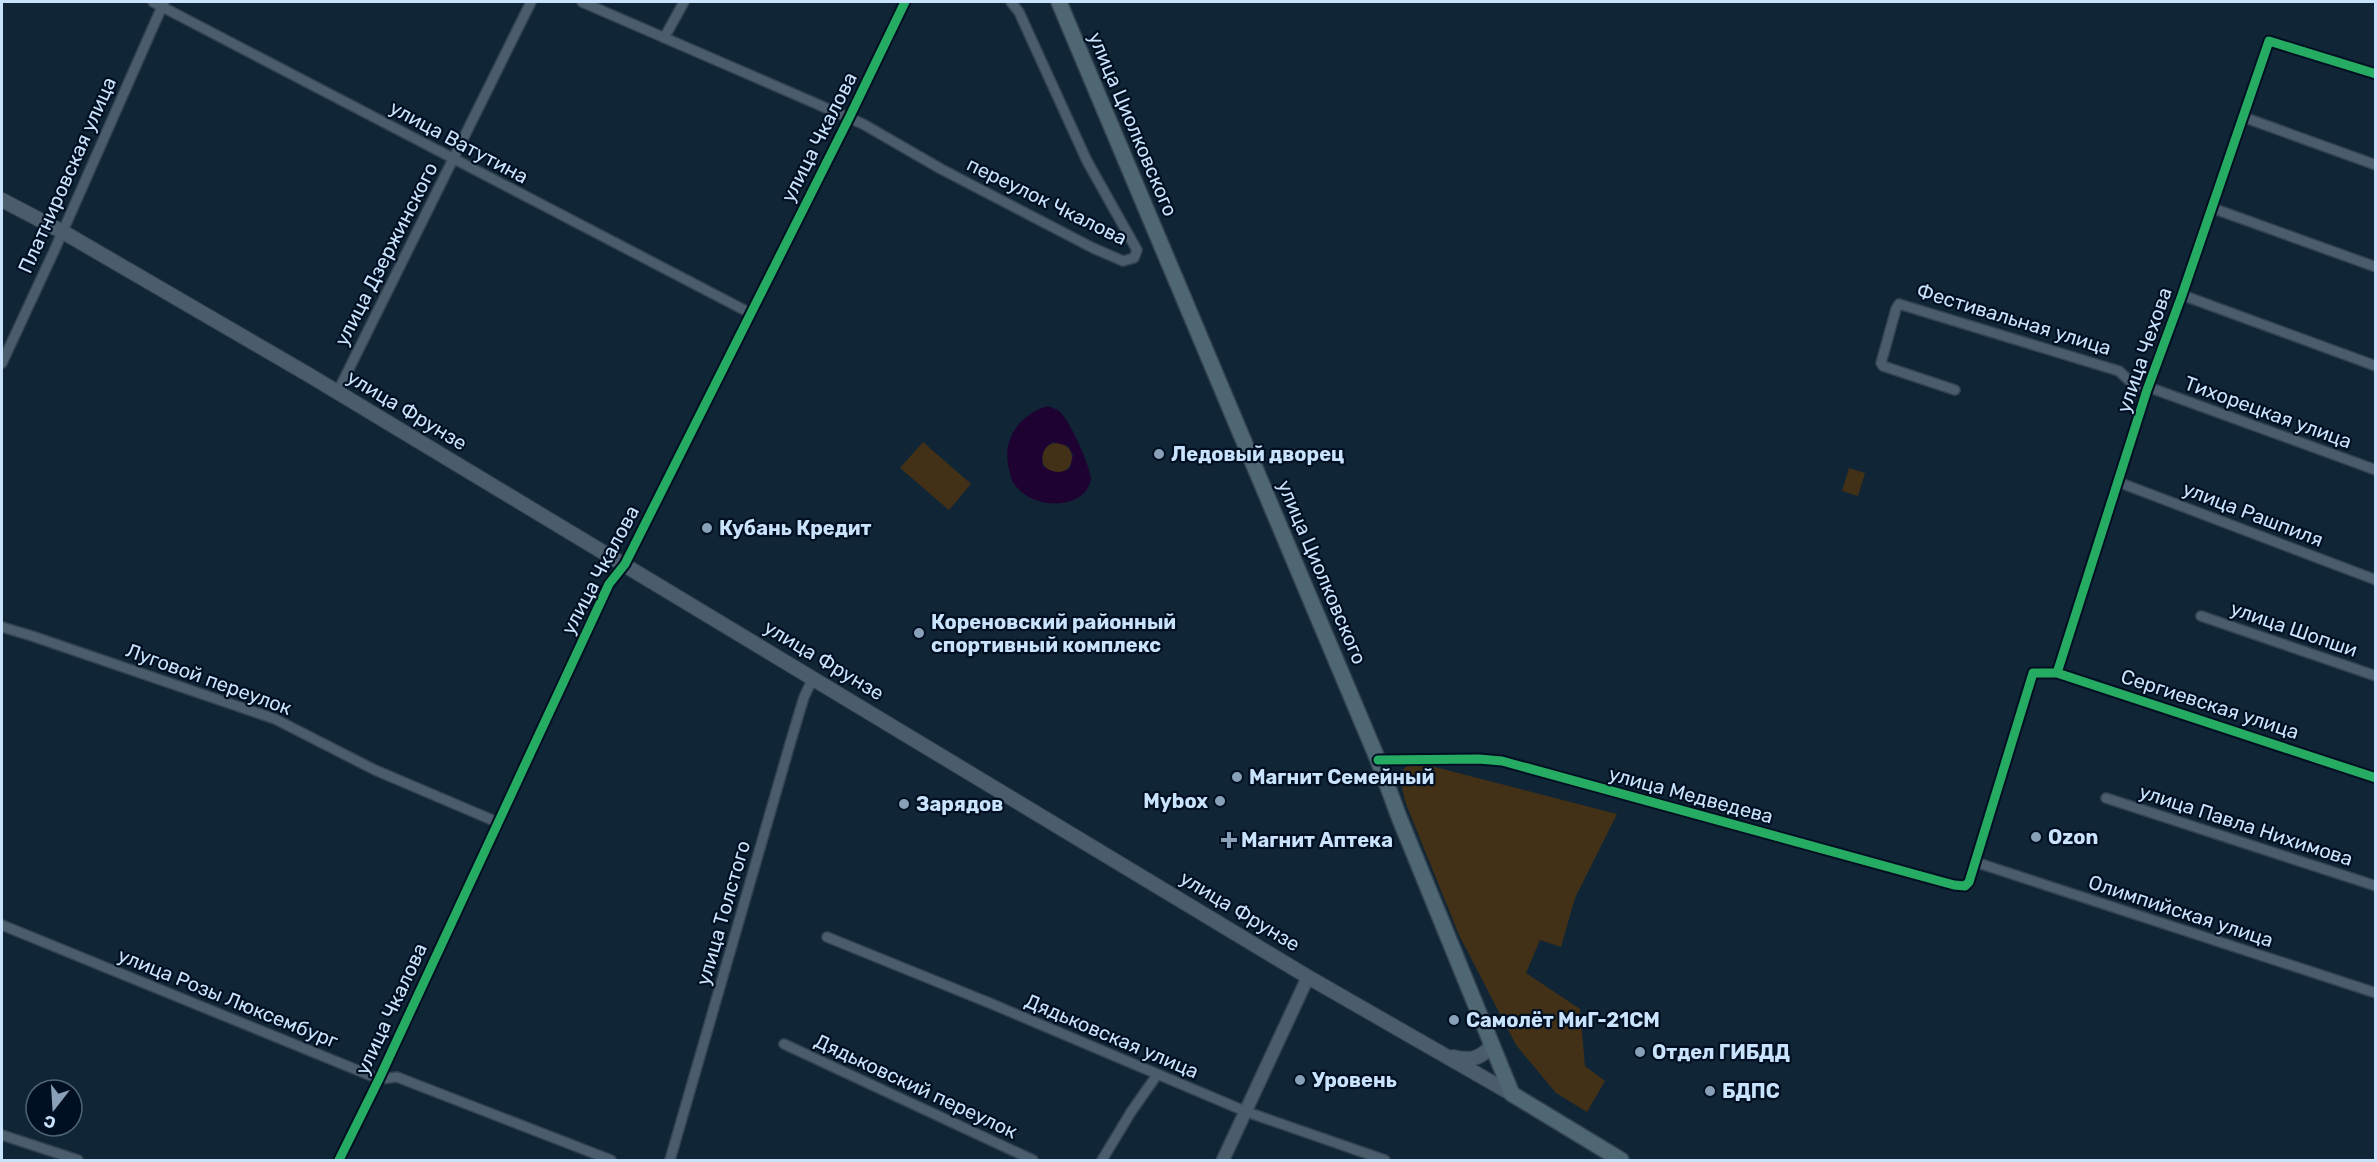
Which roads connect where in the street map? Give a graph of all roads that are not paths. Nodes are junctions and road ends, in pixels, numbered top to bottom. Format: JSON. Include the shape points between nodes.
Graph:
{"nodes":[{"id":1,"x":531,"y":2,"type":"edge"},
{"id":2,"x":582,"y":2,"type":"edge"},
{"id":3,"x":684,"y":2,"type":"edge"},
{"id":4,"x":905,"y":2,"type":"edge"},
{"id":5,"x":1011,"y":2,"type":"edge"},
{"id":6,"x":1059,"y":2,"type":"edge"},
{"id":7,"x":160,"y":3,"type":"edge"},
{"id":8,"x":664,"y":38,"type":"junction"},
{"id":9,"x":2376,"y":74,"type":"edge"},
{"id":10,"x":2243,"y":117,"type":"junction"},
{"id":11,"x":849,"y":118,"type":"junction"},
{"id":12,"x":454,"y":160,"type":"junction"},
{"id":13,"x":2376,"y":165,"type":"edge"},
{"id":14,"x":2,"y":200,"type":"edge"},
{"id":15,"x":2212,"y":208,"type":"junction"},
{"id":16,"x":63,"y":232,"type":"junction"},
{"id":17,"x":2376,"y":267,"type":"edge"},
{"id":18,"x":2182,"y":296,"type":"junction"},
{"id":19,"x":750,"y":313,"type":"junction"},
{"id":20,"x":2,"y":363,"type":"edge"},
{"id":21,"x":2376,"y":366,"type":"edge"},
{"id":22,"x":2148,"y":388,"type":"junction"},
{"id":23,"x":1955,"y":390,"type":"dead end"},
{"id":24,"x":337,"y":393,"type":"junction"},
{"id":25,"x":2376,"y":470,"type":"edge"},
{"id":26,"x":2118,"y":482,"type":"junction"},
{"id":27,"x":625,"y":564,"type":"junction"},
{"id":28,"x":2376,"y":580,"type":"edge"},
{"id":29,"x":2201,"y":616,"type":"dead end"},
{"id":30,"x":2,"y":627,"type":"edge"},
{"id":31,"x":2057,"y":673,"type":"junction"},
{"id":32,"x":2376,"y":676,"type":"edge"},
{"id":33,"x":813,"y":678,"type":"junction"},
{"id":34,"x":1378,"y":760,"type":"junction"},
{"id":35,"x":2376,"y":778,"type":"edge"},
{"id":36,"x":2106,"y":798,"type":"dead end"},
{"id":37,"x":498,"y":822,"type":"junction"},
{"id":38,"x":1975,"y":862,"type":"junction"},
{"id":39,"x":2376,"y":886,"type":"edge"},
{"id":40,"x":2,"y":925,"type":"edge"},
{"id":41,"x":827,"y":938,"type":"dead end"},
{"id":42,"x":1308,"y":977,"type":"junction"},
{"id":43,"x":2376,"y":993,"type":"edge"},
{"id":44,"x":784,"y":1044,"type":"dead end"},
{"id":45,"x":1492,"y":1046,"type":"junction"},
{"id":46,"x":1442,"y":1054,"type":"junction"},
{"id":47,"x":1157,"y":1075,"type":"junction"},
{"id":48,"x":380,"y":1079,"type":"junction"},
{"id":49,"x":1512,"y":1094,"type":"junction"},
{"id":50,"x":1247,"y":1112,"type":"junction"},
{"id":51,"x":2,"y":1134,"type":"edge"},
{"id":52,"x":78,"y":1161,"type":"edge"},
{"id":53,"x":339,"y":1161,"type":"edge"},
{"id":54,"x":611,"y":1161,"type":"edge"},
{"id":55,"x":670,"y":1161,"type":"edge"},
{"id":56,"x":1033,"y":1161,"type":"edge"},
{"id":57,"x":1102,"y":1161,"type":"edge"},
{"id":58,"x":1223,"y":1161,"type":"edge"},
{"id":59,"x":1385,"y":1161,"type":"edge"},
{"id":60,"x":1621,"y":1161,"type":"edge"}],
"edges":[{"from":1,"to":12,"type":"street","name":"улица Дзержинского"},
{"from":2,"to":8,"type":"street"},
{"from":3,"to":8,"type":"street"},
{"from":4,"to":11,"type":"street","name":"улица Чкалова"},
{"from":5,"to":11,"type":"street","name":"переулок Чкалова","via":[[1020,12],[1087,160],[1137,250],[1134,258],[1123,261],[1093,248]]},
{"from":6,"to":34,"type":"main road","name":"улица Циолковского"},
{"from":7,"to":12,"type":"street","name":"улица Ватутина"},
{"from":7,"to":16,"type":"street","name":"Платнировская улица"},
{"from":8,"to":11,"type":"street"},
{"from":9,"to":10,"type":"street","name":"улица Чехова","via":[[2269,41]]},
{"from":10,"to":13,"type":"street"},
{"from":10,"to":15,"type":"street","name":"улица Чехова"},
{"from":11,"to":19,"type":"street","name":"улица Чкалова"},
{"from":12,"to":19,"type":"street","name":"улица Ватутина"},
{"from":12,"to":24,"type":"street","name":"улица Дзержинского"},
{"from":14,"to":16,"type":"main road","name":"улица Фрунзе"},
{"from":15,"to":17,"type":"street"},
{"from":15,"to":18,"type":"street","name":"улица Чехова"},
{"from":16,"to":20,"type":"street","name":"Платнировская улица"},
{"from":16,"to":24,"type":"main road","name":"улица Фрунзе"},
{"from":18,"to":21,"type":"street"},
{"from":18,"to":22,"type":"street","name":"улица Чехова"},
{"from":19,"to":27,"type":"street","name":"улица Чкалова"},
{"from":22,"to":23,"type":"street","name":"Фестивальная улица","via":[[2135,386],[2119,371],[1899,304],[1881,363]]},
{"from":22,"to":25,"type":"street","name":"Тихорецкая улица"},
{"from":22,"to":26,"type":"street","name":"улица Чехова"},
{"from":24,"to":27,"type":"main road","name":"улица Фрунзе"},
{"from":26,"to":28,"type":"street","name":"улица Рашпиля"},
{"from":26,"to":31,"type":"street","name":"улица Чехова"},
{"from":27,"to":33,"type":"main road","name":"улица Фрунзе"},
{"from":27,"to":37,"type":"street","name":"улица Чкалова","via":[[609,584]]},
{"from":29,"to":32,"type":"street","name":"улица Шопши"},
{"from":30,"to":37,"type":"street","name":"Луговой переулок","via":[[275,719],[375,770]]},
{"from":31,"to":35,"type":"street","name":"Сергиевская улица"},
{"from":31,"to":38,"type":"street","name":"Сергиевская улица","via":[[2032,673]]},
{"from":33,"to":42,"type":"main road","name":"улица Фрунзе"},
{"from":33,"to":55,"type":"street","name":"улица Толстого","via":[[792,737]]},
{"from":34,"to":38,"type":"street","name":"улица Медведева","via":[[1502,761],[1954,885],[1965,886],[1969,882]]},
{"from":34,"to":45,"type":"main road","name":"улица Циолковского"},
{"from":36,"to":39,"type":"street","name":"улица Павла Нихимова"},
{"from":37,"to":48,"type":"street","name":"улица Чкалова"},
{"from":38,"to":43,"type":"street","name":"Олимпийская улица"},
{"from":40,"to":48,"type":"street","name":"улица Розы Люксембург"},
{"from":41,"to":47,"type":"street","name":"Дядьковская улица"},
{"from":42,"to":46,"type":"main road","name":"улица Фрунзе"},
{"from":42,"to":50,"type":"street"},
{"from":44,"to":56,"type":"street","name":"Дядьковский переулок"},
{"from":45,"to":46,"type":"main road","via":[[1475,1059]]},
{"from":45,"to":49,"type":"main road","name":"улица Циолковского"},
{"from":46,"to":49,"type":"main road","name":"улица Фрунзе"},
{"from":47,"to":50,"type":"street","name":"Дядьковская улица"},
{"from":47,"to":57,"type":"street"},
{"from":48,"to":53,"type":"street","name":"улица Чкалова"},
{"from":48,"to":54,"type":"street","name":"улица Розы Люксембург","via":[[397,1077]]},
{"from":49,"to":60,"type":"main road","name":"улица Фрунзе"},
{"from":50,"to":58,"type":"street"},
{"from":50,"to":59,"type":"street","name":"Дядьковская улица"},
{"from":51,"to":52,"type":"street"}]}
